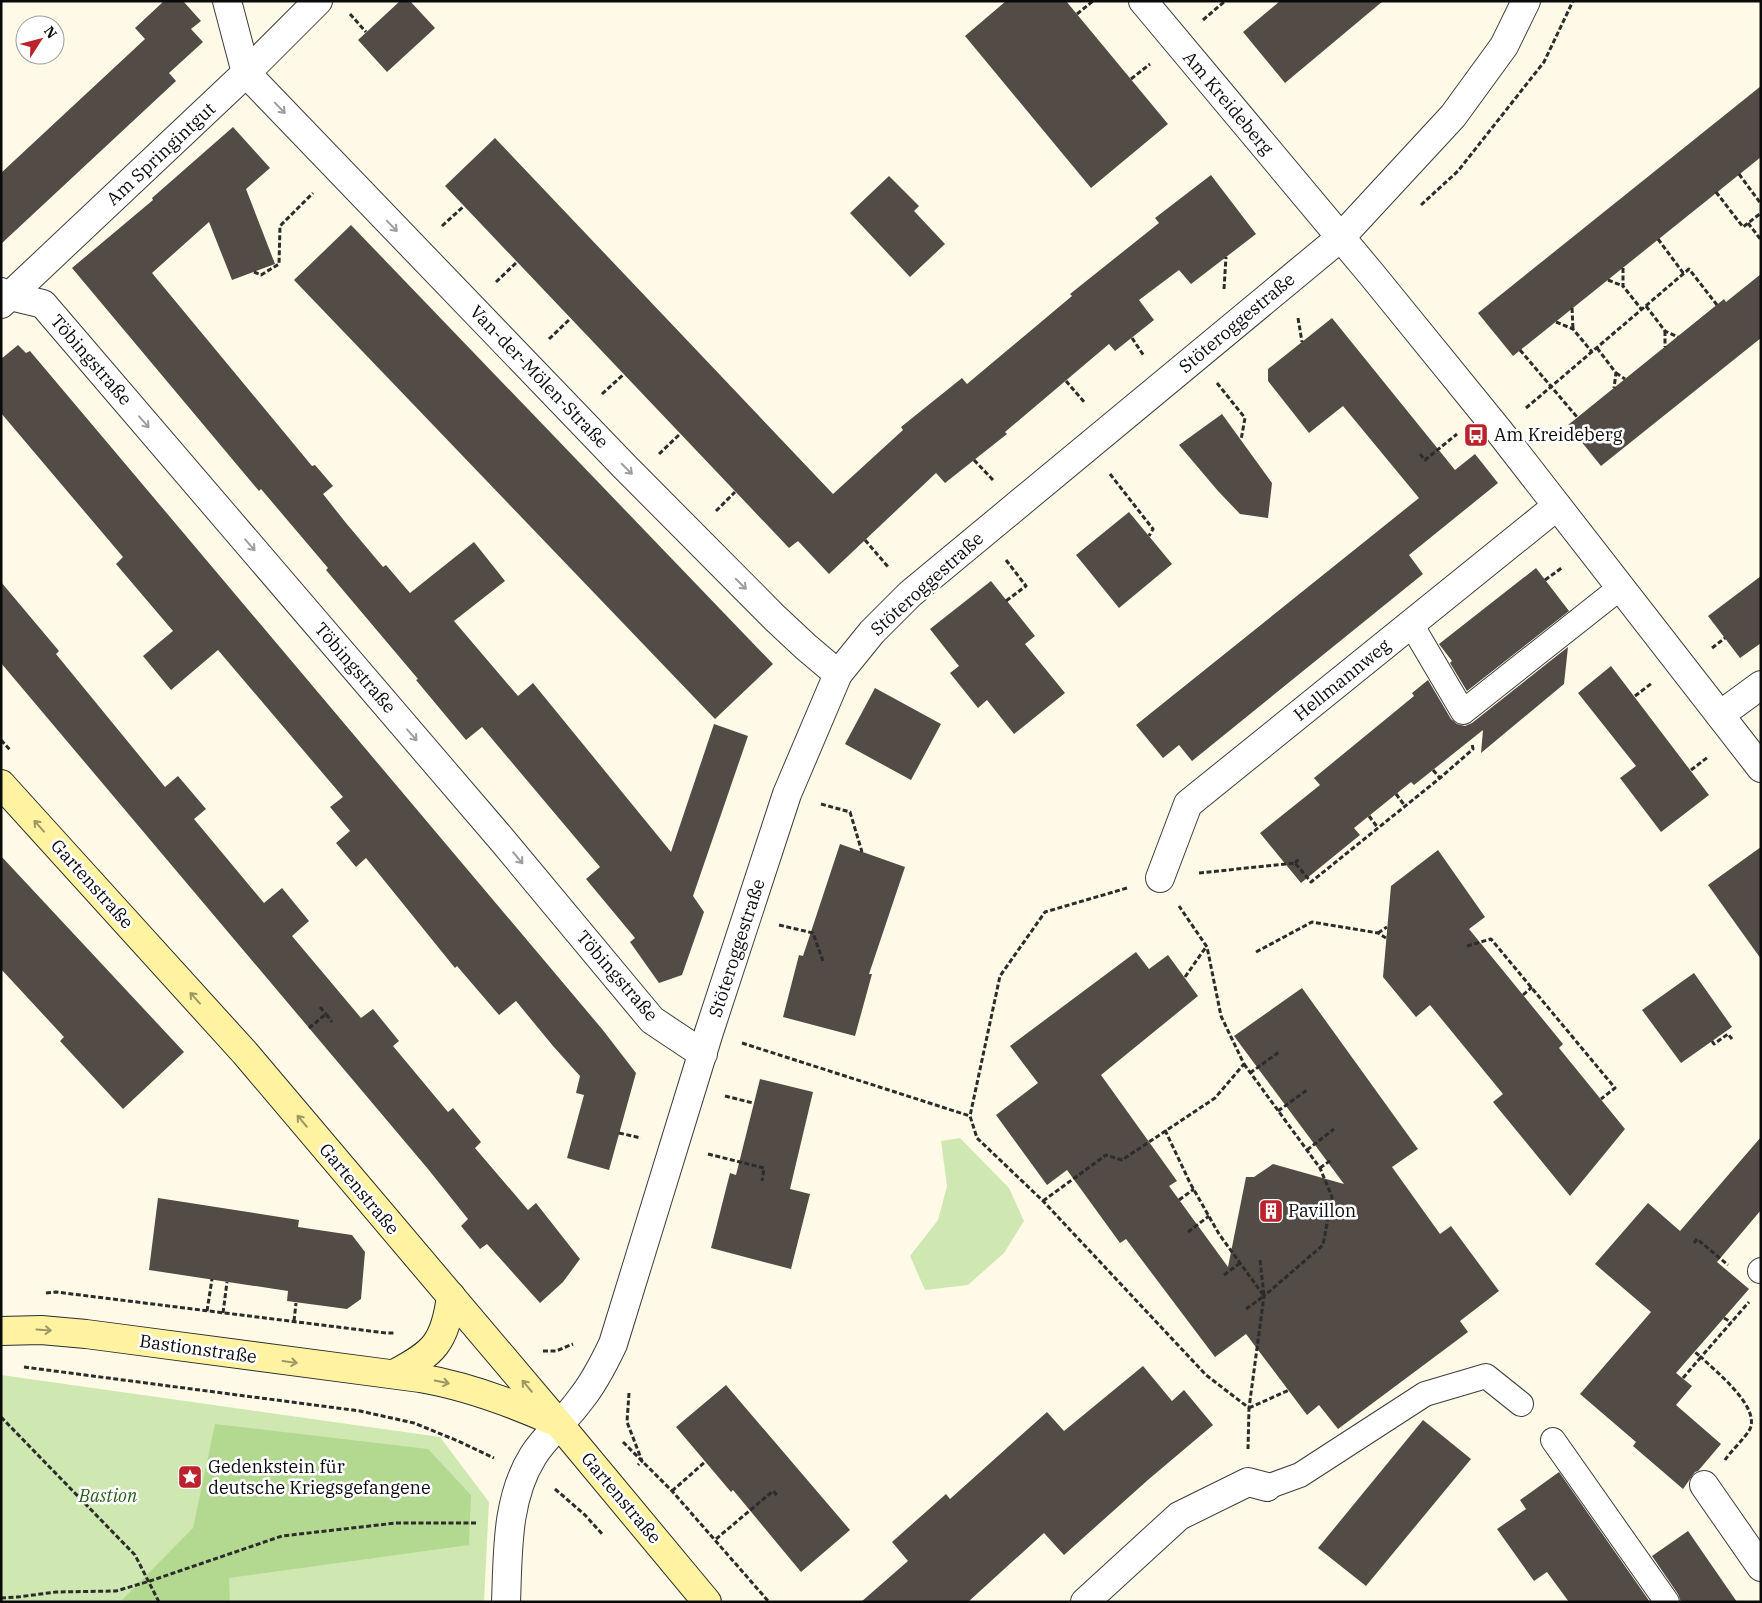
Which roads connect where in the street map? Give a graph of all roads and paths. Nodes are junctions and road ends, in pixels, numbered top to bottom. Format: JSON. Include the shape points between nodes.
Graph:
{"nodes":[{"id":1,"x":227,"y":1,"type":"edge"},
{"id":2,"x":318,"y":1,"type":"edge"},
{"id":3,"x":1093,"y":1,"type":"edge"},
{"id":4,"x":1143,"y":1,"type":"edge"},
{"id":5,"x":1526,"y":1,"type":"edge"},
{"id":6,"x":349,"y":14,"type":"dead end"},
{"id":7,"x":1077,"y":14,"type":"dead end"},
{"id":8,"x":366,"y":32,"type":"dead end"},
{"id":9,"x":246,"y":73,"type":"junction"},
{"id":10,"x":338,"y":168,"type":"junction"},
{"id":11,"x":1739,"y":174,"type":"dead end"},
{"id":12,"x":1716,"y":192,"type":"dead end"},
{"id":13,"x":1761,"y":204,"type":"edge"},
{"id":14,"x":1761,"y":213,"type":"edge"},
{"id":15,"x":1748,"y":223,"type":"junction"},
{"id":16,"x":1340,"y":237,"type":"junction"},
{"id":17,"x":1658,"y":240,"type":"dead end"},
{"id":18,"x":1761,"y":240,"type":"edge"},
{"id":19,"x":1623,"y":268,"type":"dead end"},
{"id":20,"x":254,"y":272,"type":"dead end"},
{"id":21,"x":1684,"y":274,"type":"junction"},
{"id":22,"x":1608,"y":280,"type":"dead end"},
{"id":23,"x":1623,"y":286,"type":"junction"},
{"id":24,"x":4,"y":297,"type":"edge"},
{"id":25,"x":1717,"y":305,"type":"dead end"},
{"id":26,"x":1646,"y":306,"type":"junction"},
{"id":27,"x":1572,"y":308,"type":"dead end"},
{"id":28,"x":1642,"y":310,"type":"junction"},
{"id":29,"x":1556,"y":322,"type":"dead end"},
{"id":30,"x":1573,"y":329,"type":"junction"},
{"id":31,"x":1664,"y":331,"type":"junction"},
{"id":32,"x":1678,"y":337,"type":"dead end"},
{"id":33,"x":1665,"y":347,"type":"dead end"},
{"id":34,"x":1597,"y":348,"type":"junction"},
{"id":35,"x":1520,"y":350,"type":"dead end"},
{"id":36,"x":1592,"y":352,"type":"junction"},
{"id":37,"x":1196,"y":357,"type":"junction"},
{"id":38,"x":1616,"y":373,"type":"junction"},
{"id":39,"x":1625,"y":379,"type":"dead end"},
{"id":40,"x":1552,"y":386,"type":"junction"},
{"id":41,"x":1614,"y":388,"type":"dead end"},
{"id":42,"x":1577,"y":417,"type":"dead end"},
{"id":43,"x":1491,"y":422,"type":"junction"},
{"id":44,"x":1241,"y":440,"type":"dead end"},
{"id":45,"x":1089,"y":446,"type":"junction"},
{"id":46,"x":1420,"y":454,"type":"dead end"},
{"id":47,"x":1557,"y":506,"type":"junction"},
{"id":48,"x":984,"y":533,"type":"junction"},
{"id":49,"x":1149,"y":536,"type":"dead end"},
{"id":50,"x":1621,"y":587,"type":"junction"},
{"id":51,"x":1006,"y":600,"type":"dead end"},
{"id":52,"x":1411,"y":624,"type":"junction"},
{"id":53,"x":838,"y":674,"type":"junction"},
{"id":54,"x":1761,"y":684,"type":"edge"},
{"id":55,"x":1463,"y":712,"type":"junction"},
{"id":56,"x":1720,"y":715,"type":"junction"},
{"id":57,"x":1761,"y":768,"type":"edge"},
{"id":58,"x":1433,"y":770,"type":"dead end"},
{"id":59,"x":1440,"y":778,"type":"junction"},
{"id":60,"x":1,"y":784,"type":"edge"},
{"id":61,"x":787,"y":794,"type":"junction"},
{"id":62,"x":1396,"y":794,"type":"dead end"},
{"id":63,"x":1405,"y":806,"type":"junction"},
{"id":64,"x":1369,"y":816,"type":"dead end"},
{"id":65,"x":1378,"y":828,"type":"junction"},
{"id":66,"x":1347,"y":846,"type":"dead end"},
{"id":67,"x":1350,"y":850,"type":"junction"},
{"id":68,"x":862,"y":852,"type":"dead end"},
{"id":69,"x":1299,"y":859,"type":"dead end"},
{"id":70,"x":1295,"y":863,"type":"junction"},
{"id":71,"x":1160,"y":878,"type":"junction"},
{"id":72,"x":748,"y":917,"type":"junction"},
{"id":73,"x":1387,"y":927,"type":"dead end"},
{"id":74,"x":1378,"y":933,"type":"junction"},
{"id":75,"x":1386,"y":938,"type":"dead end"},
{"id":76,"x":1467,"y":946,"type":"dead end"},
{"id":77,"x":1207,"y":947,"type":"junction"},
{"id":78,"x":1256,"y":952,"type":"dead end"},
{"id":79,"x":823,"y":961,"type":"dead end"},
{"id":80,"x":1185,"y":977,"type":"dead end"},
{"id":81,"x":1532,"y":988,"type":"junction"},
{"id":82,"x":1522,"y":995,"type":"dead end"},
{"id":83,"x":320,"y":1007,"type":"dead end"},
{"id":84,"x":326,"y":1014,"type":"junction"},
{"id":85,"x":332,"y":1022,"type":"dead end"},
{"id":86,"x":309,"y":1028,"type":"dead end"},
{"id":87,"x":1732,"y":1038,"type":"dead end"},
{"id":88,"x":1712,"y":1041,"type":"dead end"},
{"id":89,"x":706,"y":1043,"type":"junction"},
{"id":90,"x":1278,"y":1052,"type":"dead end"},
{"id":91,"x":1244,"y":1064,"type":"junction"},
{"id":92,"x":1250,"y":1073,"type":"junction"},
{"id":93,"x":1307,"y":1090,"type":"dead end"},
{"id":94,"x":1601,"y":1099,"type":"dead end"},
{"id":95,"x":1278,"y":1112,"type":"junction"},
{"id":96,"x":970,"y":1116,"type":"junction"},
{"id":97,"x":1334,"y":1129,"type":"dead end"},
{"id":98,"x":1165,"y":1130,"type":"junction"},
{"id":99,"x":675,"y":1146,"type":"junction"},
{"id":100,"x":1307,"y":1150,"type":"junction"},
{"id":101,"x":1331,"y":1160,"type":"dead end"},
{"id":102,"x":1320,"y":1168,"type":"junction"},
{"id":103,"x":762,"y":1182,"type":"dead end"},
{"id":104,"x":1194,"y":1189,"type":"junction"},
{"id":105,"x":1179,"y":1200,"type":"dead end"},
{"id":106,"x":1043,"y":1201,"type":"junction"},
{"id":107,"x":1209,"y":1216,"type":"junction"},
{"id":108,"x":1188,"y":1232,"type":"dead end"},
{"id":109,"x":1694,"y":1243,"type":"dead end"},
{"id":110,"x":1260,"y":1260,"type":"dead end"},
{"id":111,"x":1240,"y":1262,"type":"junction"},
{"id":112,"x":1735,"y":1271,"type":"dead end"},
{"id":113,"x":1224,"y":1276,"type":"dead end"},
{"id":114,"x":212,"y":1279,"type":"dead end"},
{"id":115,"x":227,"y":1282,"type":"dead end"},
{"id":116,"x":39,"y":1294,"type":"dead end"},
{"id":117,"x":451,"y":1296,"type":"junction"},
{"id":118,"x":1264,"y":1296,"type":"junction"},
{"id":119,"x":1752,"y":1298,"type":"dead end"},
{"id":120,"x":296,"y":1303,"type":"dead end"},
{"id":121,"x":1246,"y":1309,"type":"dead end"},
{"id":122,"x":207,"y":1312,"type":"junction"},
{"id":123,"x":223,"y":1313,"type":"junction"},
{"id":124,"x":1724,"y":1318,"type":"dead end"},
{"id":125,"x":294,"y":1321,"type":"junction"},
{"id":126,"x":1731,"y":1322,"type":"junction"},
{"id":127,"x":1,"y":1331,"type":"edge"},
{"id":128,"x":386,"y":1333,"type":"dead end"},
{"id":129,"x":578,"y":1342,"type":"dead end"},
{"id":130,"x":539,"y":1351,"type":"dead end"},
{"id":131,"x":1695,"y":1352,"type":"dead end"},
{"id":132,"x":1701,"y":1357,"type":"junction"},
{"id":133,"x":14,"y":1366,"type":"dead end"},
{"id":134,"x":394,"y":1374,"type":"junction"},
{"id":135,"x":1682,"y":1378,"type":"dead end"},
{"id":136,"x":629,"y":1390,"type":"dead end"},
{"id":137,"x":1289,"y":1390,"type":"dead end"},
{"id":138,"x":1521,"y":1404,"type":"dead end"},
{"id":139,"x":1249,"y":1408,"type":"junction"},
{"id":140,"x":1,"y":1417,"type":"edge"},
{"id":141,"x":559,"y":1424,"type":"junction"},
{"id":142,"x":1553,"y":1440,"type":"dead end"},
{"id":143,"x":621,"y":1441,"type":"dead end"},
{"id":144,"x":642,"y":1461,"type":"junction"},
{"id":145,"x":705,"y":1462,"type":"dead end"},
{"id":146,"x":524,"y":1472,"type":"junction"},
{"id":147,"x":1257,"y":1484,"type":"junction"},
{"id":148,"x":1704,"y":1486,"type":"joint"},
{"id":149,"x":672,"y":1491,"type":"junction"},
{"id":150,"x":777,"y":1495,"type":"dead end"},
{"id":151,"x":584,"y":1514,"type":"dead end"},
{"id":152,"x":510,"y":1524,"type":"junction"},
{"id":153,"x":716,"y":1539,"type":"junction"},
{"id":154,"x":1761,"y":1567,"type":"edge"},
{"id":155,"x":150,"y":1581,"type":"junction"},
{"id":156,"x":1,"y":1598,"type":"edge"},
{"id":157,"x":159,"y":1602,"type":"edge"},
{"id":158,"x":506,"y":1602,"type":"edge"},
{"id":159,"x":707,"y":1602,"type":"edge"},
{"id":160,"x":770,"y":1602,"type":"edge"},
{"id":161,"x":1085,"y":1602,"type":"edge"},
{"id":162,"x":1667,"y":1602,"type":"edge"}],
"edges":[{"from":1,"to":9,"type":"street"},
{"from":2,"to":9,"type":"street","name":"Am Springintgut"},
{"from":3,"to":7,"type":"path"},
{"from":4,"to":16,"type":"street","name":"Am Kreideberg"},
{"from":5,"to":16,"type":"street","name":"Stöteroggestraße","via":[[1504,46],[1453,116]]},
{"from":6,"to":8,"type":"path"},
{"from":9,"to":10,"type":"street","name":"Van-der-Mölen-Straße","one_way":true},
{"from":9,"to":24,"type":"street","name":"Am Springintgut"},
{"from":10,"to":20,"type":"path","via":[[280,226],[279,264],[261,275]]},
{"from":10,"to":53,"type":"street","name":"Van-der-Mölen-Straße","one_way":true,"via":[[630,472],[775,618]]},
{"from":11,"to":13,"type":"path"},
{"from":12,"to":15,"type":"path","via":[[1743,227]]},
{"from":14,"to":15,"type":"path"},
{"from":15,"to":18,"type":"path"},
{"from":16,"to":37,"type":"street","name":"Stöteroggestraße"},
{"from":16,"to":43,"type":"street","name":"Am Kreideberg"},
{"from":17,"to":21,"type":"path"},
{"from":19,"to":23,"type":"path"},
{"from":21,"to":25,"type":"path","via":[[1689,269]]},
{"from":21,"to":26,"type":"path"},
{"from":22,"to":23,"type":"path"},
{"from":23,"to":28,"type":"path"},
{"from":24,"to":89,"type":"street","name":"Töbingstraße","one_way":true,"via":[[43,304],[652,1020]]},
{"from":26,"to":28,"type":"path"},
{"from":26,"to":31,"type":"path"},
{"from":27,"to":30,"type":"path"},
{"from":28,"to":34,"type":"path"},
{"from":29,"to":30,"type":"path"},
{"from":30,"to":36,"type":"path"},
{"from":31,"to":32,"type":"path"},
{"from":31,"to":33,"type":"path"},
{"from":34,"to":36,"type":"path"},
{"from":34,"to":38,"type":"path"},
{"from":35,"to":40,"type":"path"},
{"from":36,"to":40,"type":"path"},
{"from":37,"to":44,"type":"path","via":[[1245,418]]},
{"from":37,"to":45,"type":"street","name":"Stöteroggestraße"},
{"from":38,"to":39,"type":"path"},
{"from":38,"to":41,"type":"path"},
{"from":40,"to":42,"type":"path"},
{"from":40,"to":43,"type":"path"},
{"from":43,"to":46,"type":"path","via":[[1425,460]]},
{"from":43,"to":47,"type":"street","name":"Am Kreideberg"},
{"from":45,"to":48,"type":"street","name":"Stöteroggestraße"},
{"from":45,"to":49,"type":"path","via":[[1152,529]]},
{"from":47,"to":50,"type":"street","name":"Am Kreideberg"},
{"from":47,"to":52,"type":"street","name":"Hellmannweg"},
{"from":48,"to":51,"type":"path","via":[[1026,586]]},
{"from":48,"to":53,"type":"street","name":"Stöteroggestraße","via":[[904,601],[872,632]]},
{"from":50,"to":55,"type":"lane"},
{"from":50,"to":56,"type":"street","name":"Am Kreideberg"},
{"from":52,"to":55,"type":"lane"},
{"from":52,"to":71,"type":"street","name":"Hellmannweg","via":[[1188,804]]},
{"from":53,"to":61,"type":"street","name":"Stöteroggestraße"},
{"from":54,"to":56,"type":"street"},
{"from":55,"to":59,"type":"path","via":[[1473,749]]},
{"from":56,"to":57,"type":"street","name":"Am Kreideberg"},
{"from":58,"to":59,"type":"path"},
{"from":59,"to":63,"type":"path"},
{"from":117,"to":60,"type":"main road","name":"Gartenstraße","one_way":true,"via":[[245,1053]]},
{"from":61,"to":68,"type":"path","via":[[850,812]]},
{"from":61,"to":72,"type":"street","name":"Stöteroggestraße"},
{"from":62,"to":63,"type":"path"},
{"from":63,"to":65,"type":"path"},
{"from":64,"to":65,"type":"path"},
{"from":65,"to":67,"type":"path"},
{"from":66,"to":67,"type":"path"},
{"from":67,"to":70,"type":"path","via":[[1311,882]]},
{"from":69,"to":70,"type":"path"},
{"from":70,"to":71,"type":"path"},
{"from":71,"to":77,"type":"path"},
{"from":71,"to":96,"type":"path","via":[[1045,912],[1000,976]]},
{"from":72,"to":79,"type":"path","via":[[813,933]]},
{"from":72,"to":89,"type":"street","name":"Stöteroggestraße"},
{"from":73,"to":74,"type":"path"},
{"from":74,"to":75,"type":"path"},
{"from":74,"to":78,"type":"path","via":[[1312,922]]},
{"from":76,"to":81,"type":"path","via":[[1491,938]]},
{"from":77,"to":80,"type":"path"},
{"from":77,"to":91,"type":"path","via":[[1221,1016]]},
{"from":81,"to":82,"type":"path"},
{"from":81,"to":94,"type":"path","via":[[1614,1088]]},
{"from":83,"to":84,"type":"path"},
{"from":84,"to":85,"type":"path"},
{"from":84,"to":86,"type":"path"},
{"from":87,"to":88,"type":"path","via":[[1728,1034],[1714,1044]]},
{"from":89,"to":96,"type":"path"},
{"from":89,"to":99,"type":"street","name":"Stöteroggestraße"},
{"from":90,"to":92,"type":"path"},
{"from":91,"to":92,"type":"path"},
{"from":91,"to":98,"type":"path","via":[[1215,1098]]},
{"from":92,"to":95,"type":"path"},
{"from":93,"to":95,"type":"path"},
{"from":95,"to":100,"type":"path"},
{"from":96,"to":106,"type":"path","via":[[977,1138]]},
{"from":97,"to":100,"type":"path"},
{"from":98,"to":104,"type":"path"},
{"from":98,"to":106,"type":"path","via":[[1122,1160],[1106,1155]]},
{"from":99,"to":103,"type":"path","via":[[764,1168]]},
{"from":99,"to":141,"type":"street","name":"Stöteroggestraße","via":[[613,1344],[580,1400]]},
{"from":100,"to":102,"type":"path"},
{"from":101,"to":102,"type":"path"},
{"from":102,"to":118,"type":"path","via":[[1332,1198],[1323,1245]]},
{"from":104,"to":105,"type":"path"},
{"from":104,"to":107,"type":"path"},
{"from":106,"to":139,"type":"path","via":[[1206,1375]]},
{"from":107,"to":108,"type":"path"},
{"from":107,"to":111,"type":"path"},
{"from":109,"to":112,"type":"path","via":[[1697,1239]]},
{"from":110,"to":118,"type":"path"},
{"from":111,"to":113,"type":"path"},
{"from":111,"to":118,"type":"path"},
{"from":114,"to":122,"type":"path"},
{"from":115,"to":123,"type":"path"},
{"from":116,"to":122,"type":"path","via":[[56,1292]]},
{"from":117,"to":134,"type":"main road","via":[[444,1332],[437,1344],[414,1364]]},
{"from":141,"to":117,"type":"main road","name":"Gartenstraße","one_way":true},
{"from":118,"to":121,"type":"path"},
{"from":118,"to":139,"type":"path"},
{"from":119,"to":126,"type":"path"},
{"from":120,"to":125,"type":"path"},
{"from":122,"to":123,"type":"path"},
{"from":123,"to":125,"type":"path"},
{"from":124,"to":126,"type":"path"},
{"from":125,"to":128,"type":"path"},
{"from":126,"to":132,"type":"path"},
{"from":127,"to":134,"type":"main road","name":"Bastionstraße","one_way":true,"via":[[86,1334]]},
{"from":129,"to":130,"type":"path","via":[[556,1351]]},
{"from":131,"to":132,"type":"path"},
{"from":132,"to":135,"type":"path"},
{"from":132,"to":148,"type":"path","via":[[1738,1394],[1752,1418],[1750,1429]]},
{"from":133,"to":146,"type":"path","via":[[360,1411],[414,1423]]},
{"from":134,"to":141,"type":"main road","name":"Bastionstraße","one_way":true,"via":[[465,1387]]},
{"from":136,"to":144,"type":"path","via":[[627,1422]]},
{"from":137,"to":139,"type":"path"},
{"from":138,"to":147,"type":"lane","via":[[1486,1376],[1425,1394],[1300,1475]]},
{"from":139,"to":147,"type":"path"},
{"from":140,"to":155,"type":"path","via":[[135,1555]]},
{"from":141,"to":146,"type":"street","name":"Stöteroggestraße","via":[[533,1455]]},
{"from":141,"to":159,"type":"main road","name":"Gartenstraße"},
{"from":142,"to":162,"type":"lane"},
{"from":143,"to":144,"type":"path"},
{"from":144,"to":149,"type":"path"},
{"from":145,"to":149,"type":"path"},
{"from":146,"to":151,"type":"path","via":[[559,1491]]},
{"from":146,"to":152,"type":"street","name":"Stöteroggestraße"},
{"from":147,"to":161,"type":"street","via":[[1179,1516]]},
{"from":148,"to":154,"type":"street"},
{"from":149,"to":153,"type":"path"},
{"from":150,"to":153,"type":"path","via":[[773,1491]]},
{"from":152,"to":155,"type":"path","via":[[396,1523],[282,1536]]},
{"from":152,"to":158,"type":"street","name":"Stöteroggestraße"},
{"from":153,"to":160,"type":"path"},
{"from":155,"to":156,"type":"path","via":[[116,1591],[56,1592]]},
{"from":155,"to":157,"type":"path"}]}
